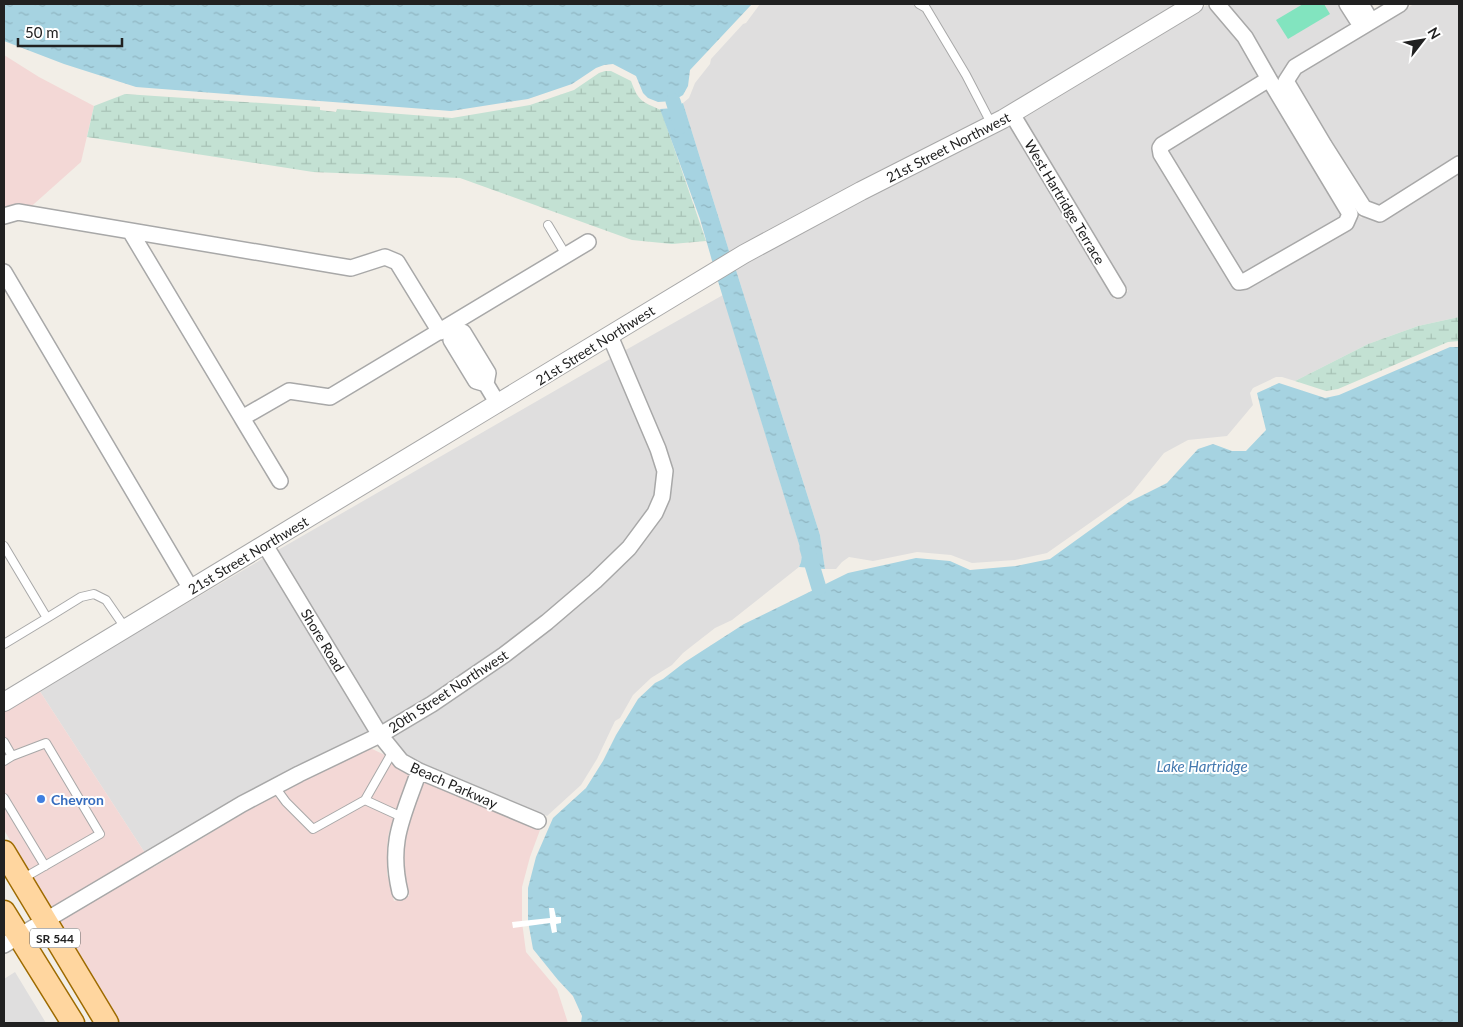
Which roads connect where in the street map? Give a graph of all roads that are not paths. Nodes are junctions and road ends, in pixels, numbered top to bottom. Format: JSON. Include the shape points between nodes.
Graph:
{"nodes":[{"id":1,"x":919,"y":4,"type":"edge"},
{"id":2,"x":1194,"y":4,"type":"edge"},
{"id":3,"x":1217,"y":4,"type":"edge"},
{"id":4,"x":1347,"y":4,"type":"edge"},
{"id":5,"x":1361,"y":4,"type":"edge"},
{"id":6,"x":1400,"y":4,"type":"edge"},
{"id":7,"x":1366,"y":24,"type":"junction"},
{"id":8,"x":1269,"y":79,"type":"junction"},
{"id":9,"x":1012,"y":114,"type":"junction"},
{"id":10,"x":992,"y":125,"type":"junction"},
{"id":11,"x":1459,"y":164,"type":"edge"},
{"id":12,"x":4,"y":216,"type":"edge"},
{"id":13,"x":548,"y":225,"type":"dead end"},
{"id":14,"x":130,"y":231,"type":"junction"},
{"id":15,"x":588,"y":242,"type":"dead end"},
{"id":16,"x":566,"y":255,"type":"junction"},
{"id":17,"x":4,"y":272,"type":"edge"},
{"id":18,"x":1118,"y":290,"type":"dead end"},
{"id":19,"x":449,"y":329,"type":"junction"},
{"id":20,"x":610,"y":336,"type":"junction"},
{"id":21,"x":498,"y":404,"type":"junction"},
{"id":22,"x":242,"y":418,"type":"junction"},
{"id":23,"x":280,"y":481,"type":"dead end"},
{"id":24,"x":265,"y":544,"type":"junction"},
{"id":25,"x":4,"y":546,"type":"edge"},
{"id":26,"x":191,"y":589,"type":"junction"},
{"id":27,"x":47,"y":618,"type":"junction"},
{"id":28,"x":126,"y":629,"type":"junction"},
{"id":29,"x":4,"y":644,"type":"edge"},
{"id":30,"x":4,"y":702,"type":"edge"},
{"id":31,"x":380,"y":735,"type":"junction"},
{"id":32,"x":4,"y":742,"type":"edge"},
{"id":33,"x":393,"y":751,"type":"junction"},
{"id":34,"x":12,"y":756,"type":"junction"},
{"id":35,"x":4,"y":761,"type":"edge"},
{"id":36,"x":419,"y":771,"type":"junction"},
{"id":37,"x":275,"y":787,"type":"junction"},
{"id":38,"x":4,"y":798,"type":"edge"},
{"id":39,"x":365,"y":800,"type":"junction"},
{"id":40,"x":402,"y":818,"type":"junction"},
{"id":41,"x":538,"y":821,"type":"dead end"},
{"id":42,"x":4,"y":852,"type":"edge"},
{"id":43,"x":45,"y":866,"type":"junction"},
{"id":44,"x":21,"y":880,"type":"junction"},
{"id":45,"x":400,"y":892,"type":"dead end"},
{"id":46,"x":4,"y":912,"type":"edge"},
{"id":47,"x":45,"y":921,"type":"junction"},
{"id":48,"x":11,"y":941,"type":"edge"},
{"id":49,"x":73,"y":1023,"type":"edge"},
{"id":50,"x":107,"y":1023,"type":"edge"}],
"edges":[{"from":1,"to":10,"type":"lane","via":[[926,8]]},
{"from":2,"to":9,"type":"street","name":"21st Street Northwest"},
{"from":3,"to":8,"type":"street","via":[[1245,37]]},
{"from":4,"to":7,"type":"street"},
{"from":5,"to":7,"type":"street"},
{"from":6,"to":7,"type":"street"},
{"from":7,"to":11,"type":"street","via":[[1296,67],[1286,81],[1364,208],[1380,214]]},
{"from":8,"to":8,"type":"street","via":[[1160,148],[1239,282],[1346,223],[1350,214]]},
{"from":9,"to":10,"type":"street","name":"21st Street Northwest"},
{"from":9,"to":18,"type":"street","name":"West Hartridge Terrace"},
{"from":10,"to":20,"type":"street","name":"21st Street Northwest","via":[[744,254]]},
{"from":12,"to":14,"type":"street","via":[[18,212]]},
{"from":13,"to":16,"type":"lane"},
{"from":14,"to":19,"type":"street","via":[[351,268],[385,257],[392,259]]},
{"from":14,"to":22,"type":"street"},
{"from":15,"to":16,"type":"street"},
{"from":16,"to":19,"type":"street"},
{"from":17,"to":26,"type":"street"},
{"from":19,"to":21,"type":"street","via":[[463,332],[478,370],[488,373],[486,384]]},
{"from":19,"to":22,"type":"street","via":[[330,397],[288,391]]},
{"from":20,"to":21,"type":"street","name":"21st Street Northwest"},
{"from":20,"to":31,"type":"street","name":"20th Street Northwest","via":[[665,471],[662,497],[656,513],[613,564],[546,622],[459,687]]},
{"from":21,"to":24,"type":"street","name":"21st Street Northwest"},
{"from":22,"to":23,"type":"street"},
{"from":24,"to":26,"type":"street","name":"21st Street Northwest"},
{"from":24,"to":31,"type":"street","name":"Shore Road"},
{"from":25,"to":27,"type":"lane"},
{"from":26,"to":28,"type":"street","name":"21st Street Northwest"},
{"from":27,"to":28,"type":"lane","via":[[81,597],[94,594],[106,600]]},
{"from":27,"to":29,"type":"lane"},
{"from":28,"to":30,"type":"street","name":"21st Street Northwest"},
{"from":31,"to":33,"type":"street","name":"Beach Parkway"},
{"from":31,"to":37,"type":"street","name":"20th Street Northwest"},
{"from":32,"to":34,"type":"lane"},
{"from":33,"to":36,"type":"street","name":"Beach Parkway"},
{"from":33,"to":39,"type":"lane"},
{"from":34,"to":35,"type":"lane"},
{"from":34,"to":43,"type":"lane","via":[[46,743],[100,834]]},
{"from":36,"to":40,"type":"street"},
{"from":36,"to":41,"type":"street","name":"Beach Parkway"},
{"from":37,"to":39,"type":"lane","via":[[313,829]]},
{"from":37,"to":47,"type":"street","name":"20th Street Northwest"},
{"from":38,"to":43,"type":"lane"},
{"from":39,"to":40,"type":"lane"},
{"from":40,"to":45,"type":"street","via":[[395,846],[395,871]]},
{"from":42,"to":44,"type":"main road","number":"SR 544"},
{"from":43,"to":44,"type":"lane"},
{"from":44,"to":47,"type":"main road","number":"SR 544"},
{"from":46,"to":48,"type":"main road","number":"SR 544"},
{"from":47,"to":48,"type":"street","name":"20th Street Northwest"},
{"from":47,"to":50,"type":"main road","number":"SR 544"},
{"from":48,"to":49,"type":"main road","number":"SR 544"}]}
